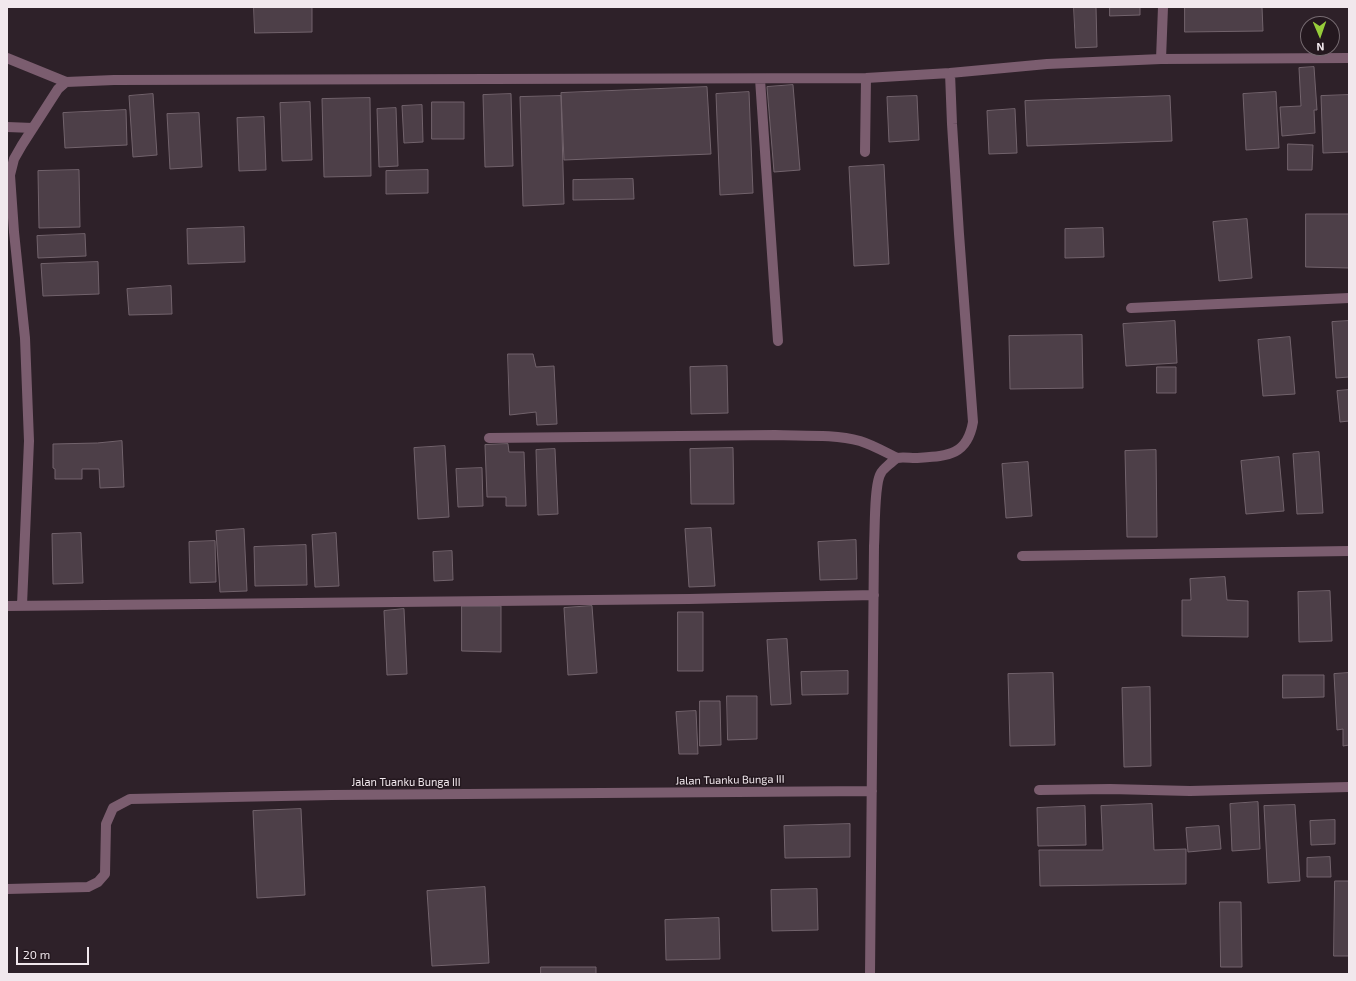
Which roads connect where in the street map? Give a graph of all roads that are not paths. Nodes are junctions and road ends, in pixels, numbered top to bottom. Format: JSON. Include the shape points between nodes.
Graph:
{"nodes":[{"id":1,"x":1163,"y":7,"type":"edge"},
{"id":2,"x":7,"y":58,"type":"edge"},
{"id":3,"x":1349,"y":58,"type":"edge"},
{"id":4,"x":1161,"y":59,"type":"junction"},
{"id":5,"x":950,"y":73,"type":"junction"},
{"id":6,"x":866,"y":78,"type":"junction"},
{"id":7,"x":760,"y":79,"type":"junction"},
{"id":8,"x":66,"y":82,"type":"junction"},
{"id":9,"x":7,"y":127,"type":"edge"},
{"id":10,"x":33,"y":128,"type":"junction"},
{"id":11,"x":865,"y":152,"type":"dead end"},
{"id":12,"x":1349,"y":298,"type":"edge"},
{"id":13,"x":1131,"y":308,"type":"dead end"},
{"id":14,"x":778,"y":341,"type":"dead end"},
{"id":15,"x":489,"y":438,"type":"dead end"},
{"id":16,"x":897,"y":458,"type":"junction"},
{"id":17,"x":1349,"y":551,"type":"edge"},
{"id":18,"x":1022,"y":556,"type":"dead end"},
{"id":19,"x":874,"y":595,"type":"junction"},
{"id":20,"x":22,"y":605,"type":"junction"},
{"id":21,"x":7,"y":606,"type":"edge"},
{"id":22,"x":1349,"y":787,"type":"edge"},
{"id":23,"x":1039,"y":790,"type":"dead end"},
{"id":24,"x":872,"y":791,"type":"junction"},
{"id":25,"x":7,"y":889,"type":"edge"},
{"id":26,"x":870,"y":974,"type":"edge"}],
"edges":[{"from":1,"to":4,"type":"street"},
{"from":2,"to":8,"type":"street"},
{"from":3,"to":4,"type":"street"},
{"from":4,"to":5,"type":"street","via":[[1047,64]]},
{"from":5,"to":6,"type":"street"},
{"from":5,"to":16,"type":"street","via":[[973,422],[967,441],[962,448],[954,452],[946,455]]},
{"from":6,"to":7,"type":"street"},
{"from":6,"to":11,"type":"street"},
{"from":7,"to":8,"type":"street"},
{"from":7,"to":14,"type":"street"},
{"from":8,"to":10,"type":"street","via":[[58,89]]},
{"from":9,"to":10,"type":"street"},
{"from":10,"to":20,"type":"street","via":[[14,159],[10,175],[25,338],[29,441]]},
{"from":12,"to":13,"type":"street"},
{"from":15,"to":16,"type":"street","via":[[775,435],[822,437],[860,441]]},
{"from":16,"to":19,"type":"street","via":[[881,471],[879,478]]},
{"from":17,"to":18,"type":"street"},
{"from":19,"to":20,"type":"street"},
{"from":19,"to":24,"type":"street"},
{"from":20,"to":21,"type":"street"},
{"from":22,"to":23,"type":"street","via":[[1190,791]]},
{"from":24,"to":25,"type":"street","name":"Jalan Tuanku Bunga III","via":[[130,799],[113,808],[106,824],[105,874],[98,882],[88,887]]},
{"from":24,"to":26,"type":"street"}]}
